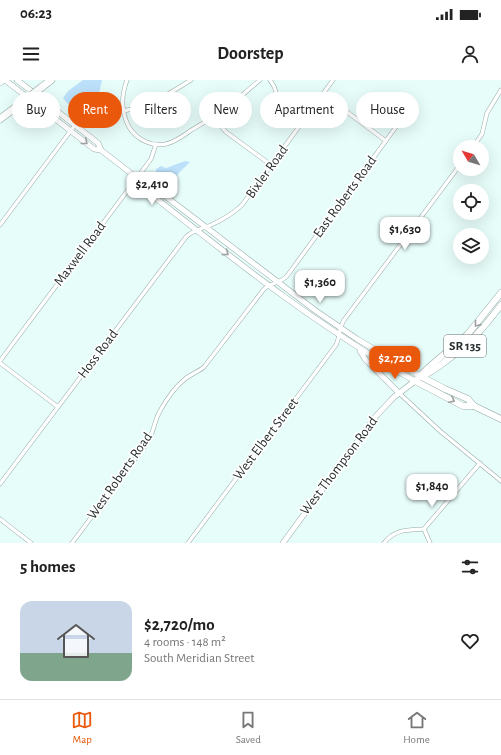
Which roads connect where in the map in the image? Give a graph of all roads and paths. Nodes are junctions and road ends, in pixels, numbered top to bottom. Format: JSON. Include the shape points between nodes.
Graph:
{"nodes":[{"id":1,"x":17,"y":80,"type":"edge"},
{"id":2,"x":52,"y":80,"type":"edge"},
{"id":3,"x":127,"y":80,"type":"edge"},
{"id":4,"x":191,"y":80,"type":"edge"},
{"id":5,"x":260,"y":80,"type":"edge"},
{"id":6,"x":270,"y":80,"type":"edge"},
{"id":7,"x":333,"y":80,"type":"edge"},
{"id":8,"x":2,"y":81,"type":"edge"},
{"id":9,"x":501,"y":90,"type":"edge"},
{"id":10,"x":245,"y":92,"type":"edge"},
{"id":11,"x":277,"y":92,"type":"edge"},
{"id":12,"x":324,"y":92,"type":"edge"},
{"id":13,"x":123,"y":111,"type":"junction"},
{"id":14,"x":348,"y":113,"type":"edge"},
{"id":15,"x":0,"y":119,"type":"edge"},
{"id":16,"x":68,"y":120,"type":"edge"},
{"id":17,"x":199,"y":126,"type":"edge"},
{"id":18,"x":79,"y":128,"type":"edge"},
{"id":19,"x":223,"y":128,"type":"edge"},
{"id":20,"x":298,"y":128,"type":"edge"},
{"id":21,"x":395,"y":128,"type":"edge"},
{"id":22,"x":71,"y":130,"type":"junction"},
{"id":23,"x":477,"y":140,"type":"edge"},
{"id":24,"x":386,"y":141,"type":"junction"},
{"id":25,"x":156,"y":144,"type":"junction"},
{"id":26,"x":101,"y":150,"type":"junction"},
{"id":27,"x":271,"y":165,"type":"junction"},
{"id":28,"x":453,"y":173,"type":"edge"},
{"id":29,"x":137,"y":178,"type":"junction"},
{"id":30,"x":0,"y":225,"type":"edge"},
{"id":31,"x":201,"y":229,"type":"junction"},
{"id":32,"x":273,"y":284,"type":"junction"},
{"id":33,"x":501,"y":293,"type":"edge"},
{"id":34,"x":501,"y":305,"type":"edge"},
{"id":35,"x":340,"y":332,"type":"junction"},
{"id":36,"x":358,"y":348,"type":"junction"},
{"id":37,"x":0,"y":362,"type":"edge"},
{"id":38,"x":420,"y":376,"type":"junction"},
{"id":39,"x":415,"y":381,"type":"junction"},
{"id":40,"x":399,"y":392,"type":"junction"},
{"id":41,"x":474,"y":406,"type":"junction"},
{"id":42,"x":58,"y":407,"type":"junction"},
{"id":43,"x":501,"y":419,"type":"edge"},
{"id":44,"x":480,"y":463,"type":"junction"},
{"id":45,"x":501,"y":481,"type":"edge"},
{"id":46,"x":0,"y":484,"type":"edge"},
{"id":47,"x":0,"y":519,"type":"edge"},
{"id":48,"x":424,"y":529,"type":"junction"},
{"id":49,"x":31,"y":543,"type":"edge"},
{"id":50,"x":72,"y":543,"type":"edge"},
{"id":51,"x":188,"y":543,"type":"edge"},
{"id":52,"x":282,"y":543,"type":"edge"},
{"id":53,"x":384,"y":543,"type":"edge"},
{"id":54,"x":430,"y":543,"type":"edge"}],
"edges":[{"from":1,"to":16,"type":"main road"},
{"from":2,"to":15,"type":"highway","bridge":true},
{"from":3,"to":13,"type":"street","via":[[122,95]]},
{"from":4,"to":13,"type":"street","via":[[150,105]]},
{"from":5,"to":10,"type":"street"},
{"from":6,"to":11,"type":"street"},
{"from":7,"to":12,"type":"street","name":"Bixler Road"},
{"from":8,"to":22,"type":"main road"},
{"from":9,"to":23,"type":"street","via":[[487,113]]},
{"from":13,"to":25,"type":"street","via":[[135,134],[144,141]]},
{"from":14,"to":24,"type":"street"},
{"from":17,"to":25,"type":"street","via":[[167,144]]},
{"from":18,"to":26,"type":"main road","via":[[98,143]]},
{"from":19,"to":27,"type":"street"},
{"from":20,"to":27,"type":"street","name":"Bixler Road"},
{"from":21,"to":24,"type":"street","name":"East Roberts Road"},
{"from":22,"to":26,"type":"main road","one_way":true,"via":[[94,149]]},
{"from":22,"to":30,"type":"street"},
{"from":24,"to":32,"type":"street","name":"East Roberts Road","via":[[287,276]]},
{"from":25,"to":29,"type":"street","name":"Maxwell Road","via":[[151,159]]},
{"from":26,"to":29,"type":"main road"},
{"from":27,"to":31,"type":"street","name":"Bixler Road","via":[[239,208]]},
{"from":28,"to":35,"type":"street","name":"West Elbert Street","via":[[344,320]]},
{"from":29,"to":31,"type":"main road","via":[[144,180]]},
{"from":29,"to":31,"type":"main road","via":[[139,185]]},
{"from":29,"to":37,"type":"street","name":"Maxwell Road"},
{"from":31,"to":32,"type":"main road","one_way":true},
{"from":31,"to":32,"type":"main road"},
{"from":31,"to":42,"type":"street","name":"Hoss Road","via":[[186,237]]},
{"from":32,"to":35,"type":"main road"},
{"from":32,"to":35,"type":"main road"},
{"from":32,"to":50,"type":"street","name":"West Roberts Road","via":[[264,289],[204,367],[179,385],[158,414],[147,443]]},
{"from":33,"to":38,"type":"main road","number":"SR 135","one_way":true,"via":[[468,334]]},
{"from":34,"to":38,"type":"main road","number":"SR 135","via":[[469,343],[430,373]]},
{"from":35,"to":36,"type":"main road"},
{"from":35,"to":38,"type":"main road"},
{"from":35,"to":51,"type":"street","name":"West Elbert Street","via":[[336,345]]},
{"from":36,"to":39,"type":"main road"},
{"from":36,"to":40,"type":"main road"},
{"from":37,"to":42,"type":"street"},
{"from":38,"to":39,"type":"main road","number":"SR 135"},
{"from":38,"to":41,"type":"main road","via":[[468,399]]},
{"from":39,"to":40,"type":"main road","name":"West Thompson Road"},
{"from":39,"to":41,"type":"main road","one_way":true,"via":[[463,406]]},
{"from":40,"to":44,"type":"street"},
{"from":40,"to":52,"type":"main road","name":"West Thompson Road","via":[[376,416]]},
{"from":41,"to":43,"type":"main road"},
{"from":42,"to":46,"type":"street","name":"Hoss Road"},
{"from":44,"to":45,"type":"street"},
{"from":44,"to":48,"type":"street"},
{"from":47,"to":49,"type":"street"},
{"from":48,"to":53,"type":"street","via":[[400,531]]},
{"from":48,"to":54,"type":"street"}]}
